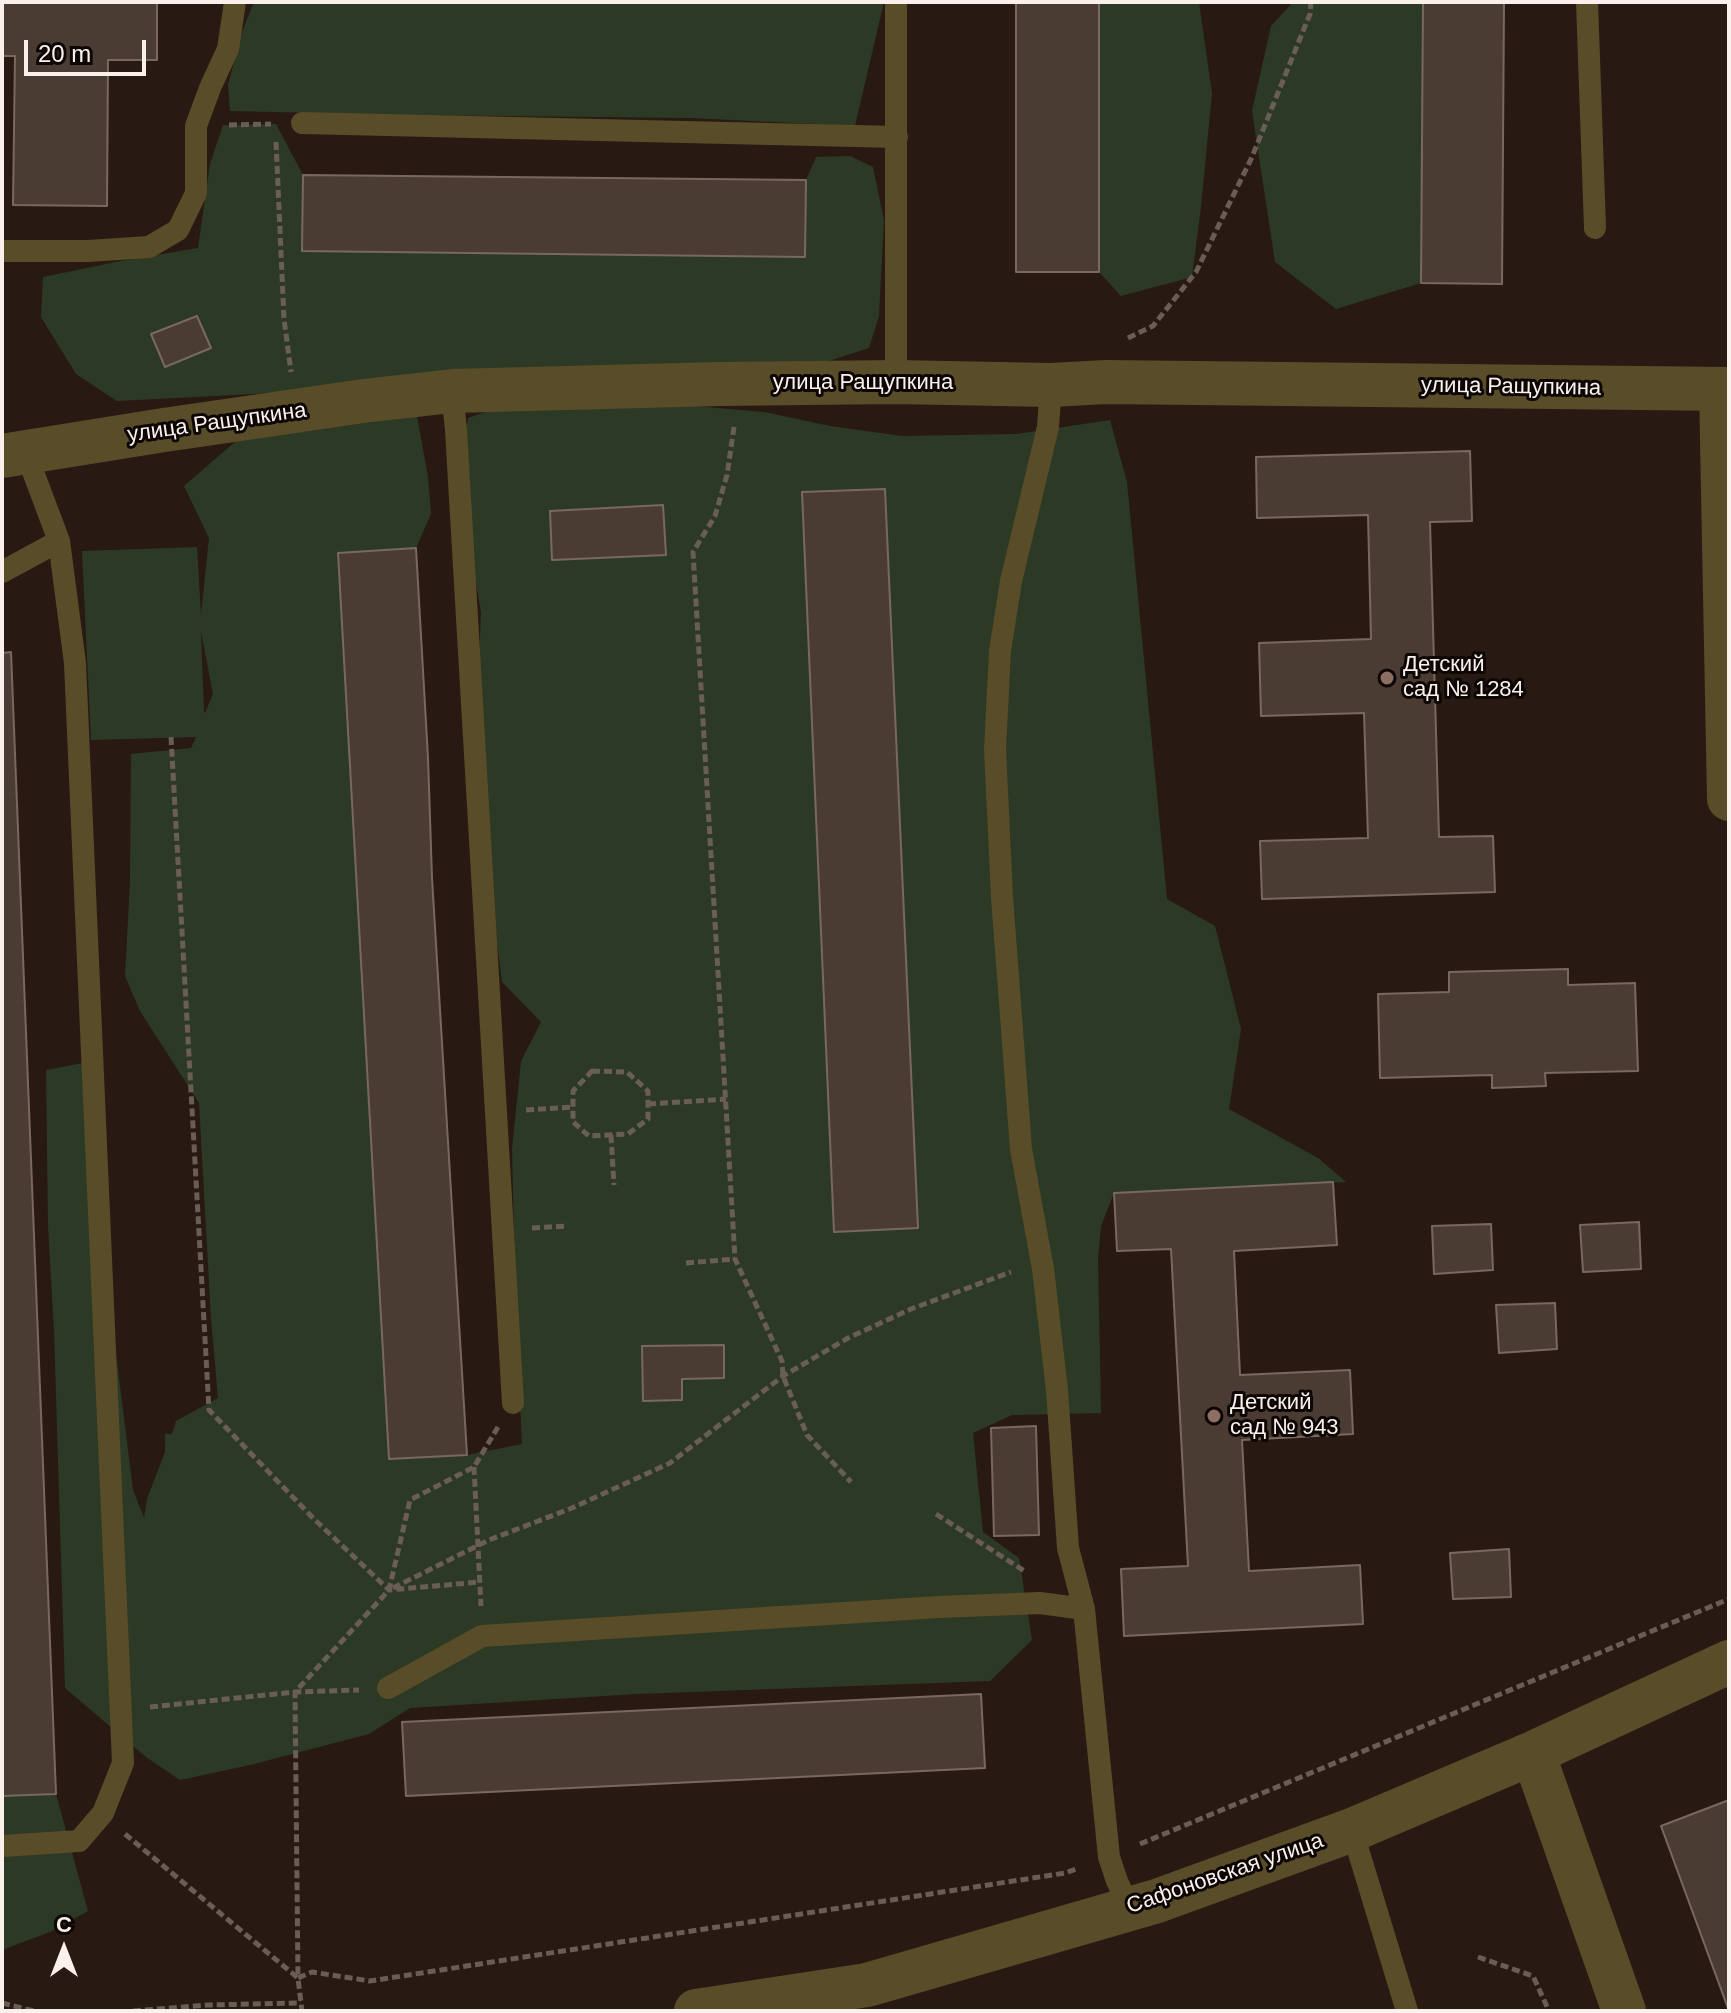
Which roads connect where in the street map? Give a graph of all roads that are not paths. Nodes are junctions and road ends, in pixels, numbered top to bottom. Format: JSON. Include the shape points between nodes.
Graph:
{"nodes":[{"id":1,"x":235,"y":2,"type":"edge"},
{"id":2,"x":896,"y":2,"type":"edge"},
{"id":3,"x":1587,"y":2,"type":"edge"},
{"id":4,"x":302,"y":123,"type":"road end"},
{"id":5,"x":897,"y":137,"type":"junction"},
{"id":6,"x":1595,"y":228,"type":"dead end"},
{"id":7,"x":2,"y":251,"type":"edge"},
{"id":8,"x":896,"y":382,"type":"junction"},
{"id":9,"x":1051,"y":385,"type":"junction"},
{"id":10,"x":1725,"y":389,"type":"edge"},
{"id":11,"x":452,"y":391,"type":"junction"},
{"id":12,"x":14,"y":455,"type":"edge"},
{"id":13,"x":59,"y":541,"type":"junction"},
{"id":14,"x":2,"y":572,"type":"edge"},
{"id":15,"x":1729,"y":799,"type":"edge"},
{"id":16,"x":513,"y":1403,"type":"road end"},
{"id":17,"x":1084,"y":1609,"type":"junction"},
{"id":18,"x":1729,"y":1662,"type":"edge"},
{"id":19,"x":388,"y":1688,"type":"road end"},
{"id":20,"x":1533,"y":1753,"type":"junction"},
{"id":21,"x":1352,"y":1830,"type":"junction"},
{"id":22,"x":2,"y":1846,"type":"edge"},
{"id":23,"x":1129,"y":1907,"type":"junction"},
{"id":24,"x":696,"y":2011,"type":"edge"},
{"id":25,"x":1407,"y":2011,"type":"edge"},
{"id":26,"x":1624,"y":2011,"type":"edge"}],
"edges":[{"from":1,"to":7,"type":"lane","via":[[228,49],[196,126],[196,193],[178,230],[149,247]]},
{"from":2,"to":5,"type":"lane"},
{"from":3,"to":6,"type":"lane"},
{"from":4,"to":5,"type":"lane"},
{"from":5,"to":8,"type":"lane"},
{"from":8,"to":9,"type":"street","name":"улица Ращупкина"},
{"from":8,"to":11,"type":"street","name":"улица Ращупкина"},
{"from":9,"to":10,"type":"street","name":"улица Ращупкина"},
{"from":9,"to":17,"type":"lane","via":[[1048,427],[1000,651],[995,749],[1021,1149],[1042,1260],[1068,1548]]},
{"from":10,"to":15,"type":"street"},
{"from":11,"to":12,"type":"street","name":"улица Ращупкина"},
{"from":11,"to":16,"type":"lane"},
{"from":12,"to":13,"type":"lane"},
{"from":13,"to":14,"type":"lane"},
{"from":13,"to":22,"type":"lane","via":[[75,663],[123,1763],[103,1813],[79,1841]]},
{"from":17,"to":19,"type":"lane","via":[[1040,1603],[939,1607],[482,1636]]},
{"from":17,"to":23,"type":"lane","via":[[1109,1857]]},
{"from":18,"to":20,"type":"street","name":"Сафоновская улица"},
{"from":20,"to":21,"type":"street","name":"Сафоновская улица"},
{"from":20,"to":26,"type":"street"},
{"from":21,"to":23,"type":"street","name":"Сафоновская улица"},
{"from":21,"to":25,"type":"lane"},
{"from":23,"to":24,"type":"street","name":"Сафоновская улица","via":[[867,1985]]}]}
